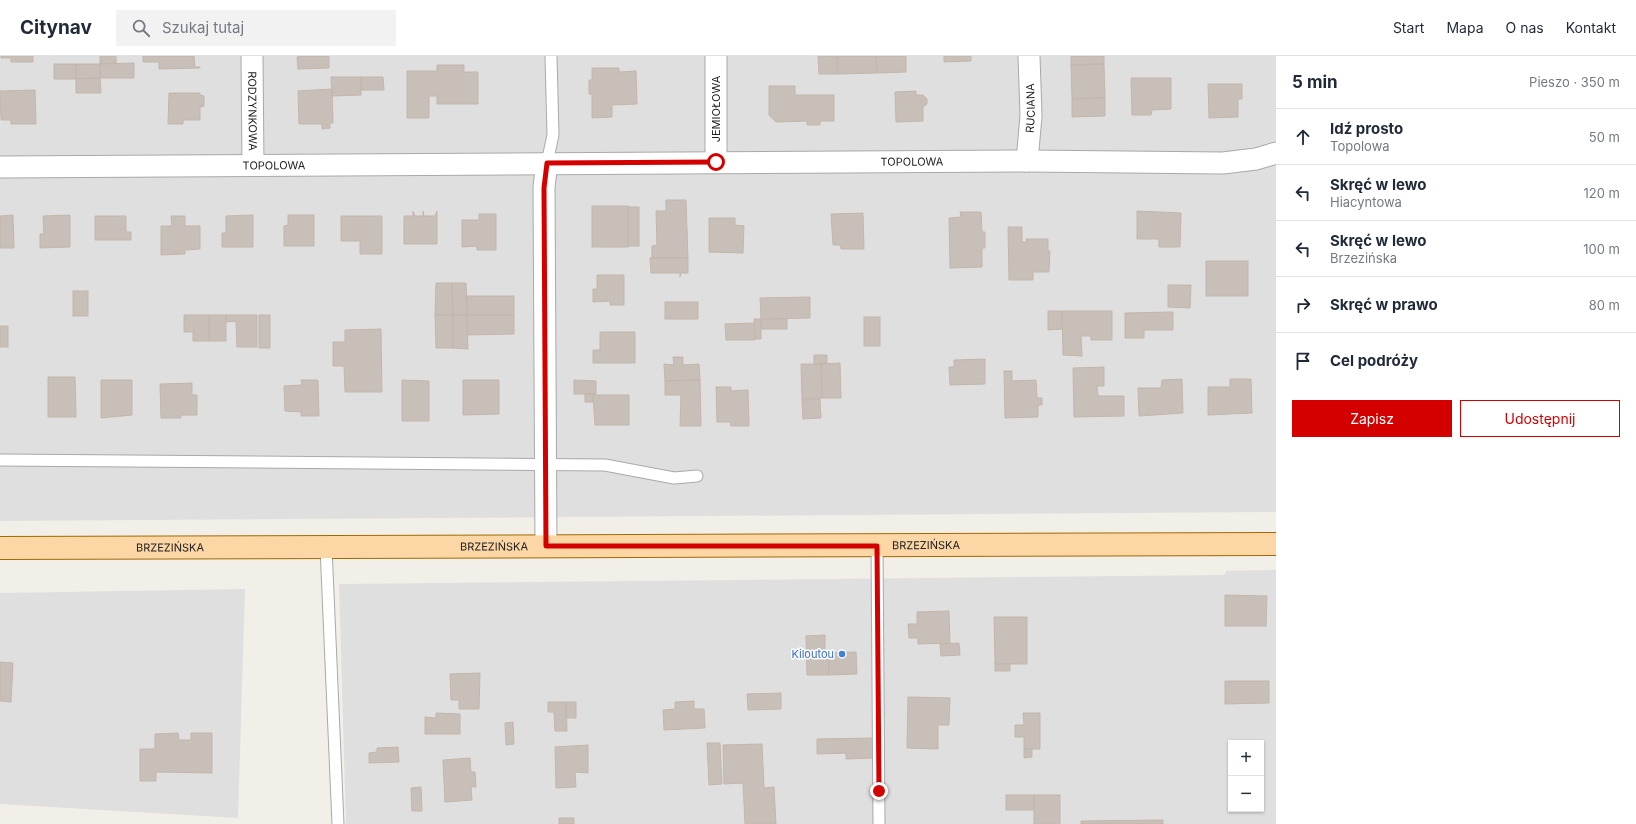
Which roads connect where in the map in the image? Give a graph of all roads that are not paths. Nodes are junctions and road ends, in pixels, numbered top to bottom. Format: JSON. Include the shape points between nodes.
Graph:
{"nodes":[{"id":1,"x":252,"y":56,"type":"edge"},
{"id":2,"x":551,"y":56,"type":"edge"},
{"id":3,"x":716,"y":56,"type":"edge"},
{"id":4,"x":1030,"y":56,"type":"edge"},
{"id":5,"x":1276,"y":153,"type":"edge"},
{"id":6,"x":1027,"y":161,"type":"junction"},
{"id":7,"x":716,"y":162,"type":"junction"},
{"id":8,"x":547,"y":163,"type":"junction"},
{"id":9,"x":254,"y":165,"type":"junction"},
{"id":10,"x":0,"y":167,"type":"edge"},
{"id":11,"x":0,"y":460,"type":"edge"},
{"id":12,"x":545,"y":465,"type":"junction"},
{"id":13,"x":697,"y":476,"type":"dead end"},
{"id":14,"x":1276,"y":544,"type":"edge"},
{"id":15,"x":546,"y":546,"type":"junction"},
{"id":16,"x":877,"y":546,"type":"junction"},
{"id":17,"x":326,"y":547,"type":"junction"},
{"id":18,"x":0,"y":548,"type":"edge"},
{"id":19,"x":338,"y":824,"type":"edge"},
{"id":20,"x":879,"y":824,"type":"edge"}],
"edges":[{"from":1,"to":9,"type":"street","name":"RODZYNKOWA"},
{"from":2,"to":8,"type":"lane","via":[[553,135]]},
{"from":3,"to":7,"type":"street","name":"JEMIOŁOWA"},
{"from":4,"to":6,"type":"street","name":"RUCIANA","via":[[1031,116]]},
{"from":5,"to":6,"type":"street","name":"TOPOLOWA","via":[[1256,160],[1223,163]]},
{"from":6,"to":7,"type":"street","name":"TOPOLOWA"},
{"from":7,"to":8,"type":"street","name":"TOPOLOWA"},
{"from":8,"to":9,"type":"street","name":"TOPOLOWA"},
{"from":8,"to":12,"type":"street","via":[[544,188]]},
{"from":9,"to":10,"type":"street","name":"TOPOLOWA"},
{"from":11,"to":12,"type":"lane"},
{"from":12,"to":13,"type":"lane","via":[[610,466],[668,477]]},
{"from":12,"to":15,"type":"street"},
{"from":14,"to":16,"type":"main road","name":"BRZEZIŃSKA"},
{"from":15,"to":16,"type":"main road","name":"BRZEZIŃSKA"},
{"from":15,"to":17,"type":"main road","name":"BRZEZIŃSKA"},
{"from":16,"to":20,"type":"lane"},
{"from":17,"to":18,"type":"main road","name":"BRZEZIŃSKA"},
{"from":17,"to":19,"type":"lane"}]}
